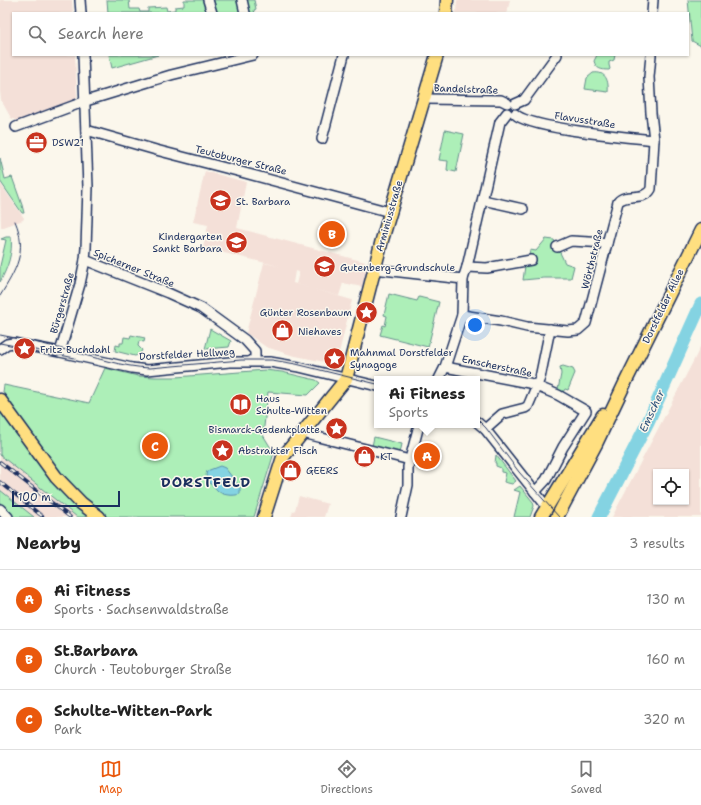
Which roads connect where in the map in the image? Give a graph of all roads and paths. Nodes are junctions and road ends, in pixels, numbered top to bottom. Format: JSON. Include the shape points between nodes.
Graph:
{"nodes":[{"id":1,"x":80,"y":0,"type":"edge"},
{"id":2,"x":208,"y":0,"type":"edge"},
{"id":3,"x":242,"y":0,"type":"edge"},
{"id":4,"x":447,"y":0,"type":"edge"},
{"id":5,"x":653,"y":0,"type":"edge"},
{"id":6,"x":81,"y":12,"type":"edge"},
{"id":7,"x":212,"y":12,"type":"edge"},
{"id":8,"x":245,"y":12,"type":"edge"},
{"id":9,"x":446,"y":12,"type":"edge"},
{"id":10,"x":652,"y":12,"type":"edge"},
{"id":11,"x":83,"y":56,"type":"edge"},
{"id":12,"x":243,"y":56,"type":"edge"},
{"id":13,"x":344,"y":56,"type":"edge"},
{"id":14,"x":436,"y":56,"type":"edge"},
{"id":15,"x":556,"y":56,"type":"edge"},
{"id":16,"x":651,"y":56,"type":"edge"},
{"id":17,"x":223,"y":58,"type":"edge"},
{"id":18,"x":424,"y":99,"type":"junction"},
{"id":19,"x":86,"y":101,"type":"junction"},
{"id":20,"x":511,"y":103,"type":"junction"},
{"id":21,"x":511,"y":114,"type":"junction"},
{"id":22,"x":16,"y":127,"type":"dead end"},
{"id":23,"x":86,"y":130,"type":"junction"},
{"id":24,"x":322,"y":139,"type":"dead end"},
{"id":25,"x":654,"y":140,"type":"junction"},
{"id":26,"x":483,"y":200,"type":"junction"},
{"id":27,"x":523,"y":209,"type":"dead end"},
{"id":28,"x":390,"y":212,"type":"junction"},
{"id":29,"x":701,"y":230,"type":"edge"},
{"id":30,"x":607,"y":243,"type":"junction"},
{"id":31,"x":557,"y":247,"type":"dead end"},
{"id":32,"x":85,"y":260,"type":"junction"},
{"id":33,"x":531,"y":260,"type":"dead end"},
{"id":34,"x":467,"y":267,"type":"junction"},
{"id":35,"x":374,"y":269,"type":"junction"},
{"id":36,"x":463,"y":280,"type":"junction"},
{"id":37,"x":462,"y":315,"type":"junction"},
{"id":38,"x":550,"y":329,"type":"junction"},
{"id":39,"x":0,"y":349,"type":"edge"},
{"id":40,"x":60,"y":352,"type":"junction"},
{"id":41,"x":251,"y":361,"type":"junction"},
{"id":42,"x":445,"y":367,"type":"junction"},
{"id":43,"x":440,"y":376,"type":"edge"},
{"id":44,"x":346,"y":379,"type":"junction"},
{"id":45,"x":625,"y":383,"type":"junction"},
{"id":46,"x":374,"y":385,"type":"edge"},
{"id":47,"x":537,"y":386,"type":"junction"},
{"id":48,"x":0,"y":400,"type":"edge"},
{"id":49,"x":480,"y":425,"type":"edge"},
{"id":50,"x":418,"y":428,"type":"edge"},
{"id":51,"x":485,"y":429,"type":"junction"},
{"id":52,"x":302,"y":433,"type":"junction"},
{"id":53,"x":410,"y":460,"type":"junction"},
{"id":54,"x":535,"y":492,"type":"junction"},
{"id":55,"x":0,"y":509,"type":"edge"},
{"id":56,"x":544,"y":512,"type":"edge"},
{"id":57,"x":8,"y":517,"type":"edge"},
{"id":58,"x":99,"y":517,"type":"edge"},
{"id":59,"x":264,"y":517,"type":"edge"},
{"id":60,"x":401,"y":517,"type":"edge"},
{"id":61,"x":556,"y":517,"type":"edge"}],
"edges":[{"from":1,"to":6,"type":"street"},
{"from":2,"to":7,"type":"street"},
{"from":3,"to":8,"type":"street"},
{"from":4,"to":9,"type":"main road"},
{"from":5,"to":10,"type":"street"},
{"from":11,"to":19,"type":"street","name":"Spicherner Straße"},
{"from":12,"to":17,"type":"street"},
{"from":13,"to":24,"type":"street"},
{"from":14,"to":18,"type":"main road","name":"Arminiusstraße"},
{"from":15,"to":20,"type":"street","via":[[524,100]]},
{"from":16,"to":25,"type":"street","name":"Wörthstraße","via":[[651,113]]},
{"from":17,"to":19,"type":"street"},
{"from":18,"to":20,"type":"street","name":"Bandelstraße","via":[[501,100]]},
{"from":18,"to":28,"type":"main road","name":"Arminiusstraße"},
{"from":19,"to":22,"type":"street"},
{"from":19,"to":23,"type":"street","name":"Spicherner Straße"},
{"from":20,"to":21,"type":"street","via":[[504,108]]},
{"from":21,"to":25,"type":"street","name":"Flavusstraße","via":[[524,120],[563,128]]},
{"from":21,"to":26,"type":"street","via":[[500,122]]},
{"from":23,"to":28,"type":"street","name":"Teutoburger Straße"},
{"from":23,"to":32,"type":"street","name":"Spicherner Straße","via":[[88,187]]},
{"from":25,"to":30,"type":"street","name":"Wörthstraße","via":[[650,190],[643,195],[619,200]]},
{"from":26,"to":27,"type":"street"},
{"from":26,"to":34,"type":"street"},
{"from":28,"to":35,"type":"main road","name":"Arminiusstraße"},
{"from":29,"to":45,"type":"main road","name":"Dorstfelder Allee"},
{"from":30,"to":31,"type":"street","via":[[571,241]]},
{"from":30,"to":38,"type":"street","name":"Wörthstraße","via":[[586,323],[577,331]]},
{"from":32,"to":40,"type":"street","name":"Bürgerstraße"},
{"from":32,"to":41,"type":"street","name":"Spicherner Straße","via":[[155,287],[200,308],[253,347],[256,354]]},
{"from":33,"to":34,"type":"street","via":[[487,268]]},
{"from":34,"to":36,"type":"street"},
{"from":35,"to":36,"type":"street"},
{"from":35,"to":44,"type":"main road","name":"Arminiusstraße"},
{"from":36,"to":37,"type":"street"},
{"from":37,"to":38,"type":"street","name":"Wörthstraße"},
{"from":37,"to":42,"type":"street"},
{"from":38,"to":47,"type":"street"},
{"from":39,"to":40,"type":"street","name":"Dorstfelder Hellweg","via":[[14,343]]},
{"from":40,"to":41,"type":"street","name":"Dorstfelder Hellweg","via":[[147,370]]},
{"from":41,"to":44,"type":"street","name":"Dorstfelder Hellweg","via":[[280,363]]},
{"from":42,"to":43,"type":"street"},
{"from":42,"to":47,"type":"street","name":"Emscherstraße","via":[[505,377]]},
{"from":44,"to":46,"type":"street","name":"Dorstfelder Hellweg"},
{"from":44,"to":52,"type":"main road"},
{"from":45,"to":56,"type":"main road","name":"Dorstfelder Allee","via":[[593,430]]},
{"from":45,"to":61,"type":"main road","name":"Dorstfelder Allee","via":[[596,444]]},
{"from":47,"to":51,"type":"street","via":[[527,407],[502,414]]},
{"from":47,"to":54,"type":"street","name":"Emscherstraße","via":[[569,400],[586,411],[546,480]]},
{"from":48,"to":58,"type":"main road","via":[[56,477],[81,503]]},
{"from":49,"to":51,"type":"street"},
{"from":50,"to":53,"type":"street"},
{"from":51,"to":54,"type":"street"},
{"from":52,"to":53,"type":"street"},
{"from":52,"to":59,"type":"main road","via":[[283,457]]},
{"from":53,"to":60,"type":"street"},
{"from":54,"to":56,"type":"street"},
{"from":55,"to":57,"type":"street"},
{"from":56,"to":61,"type":"main road"}]}
